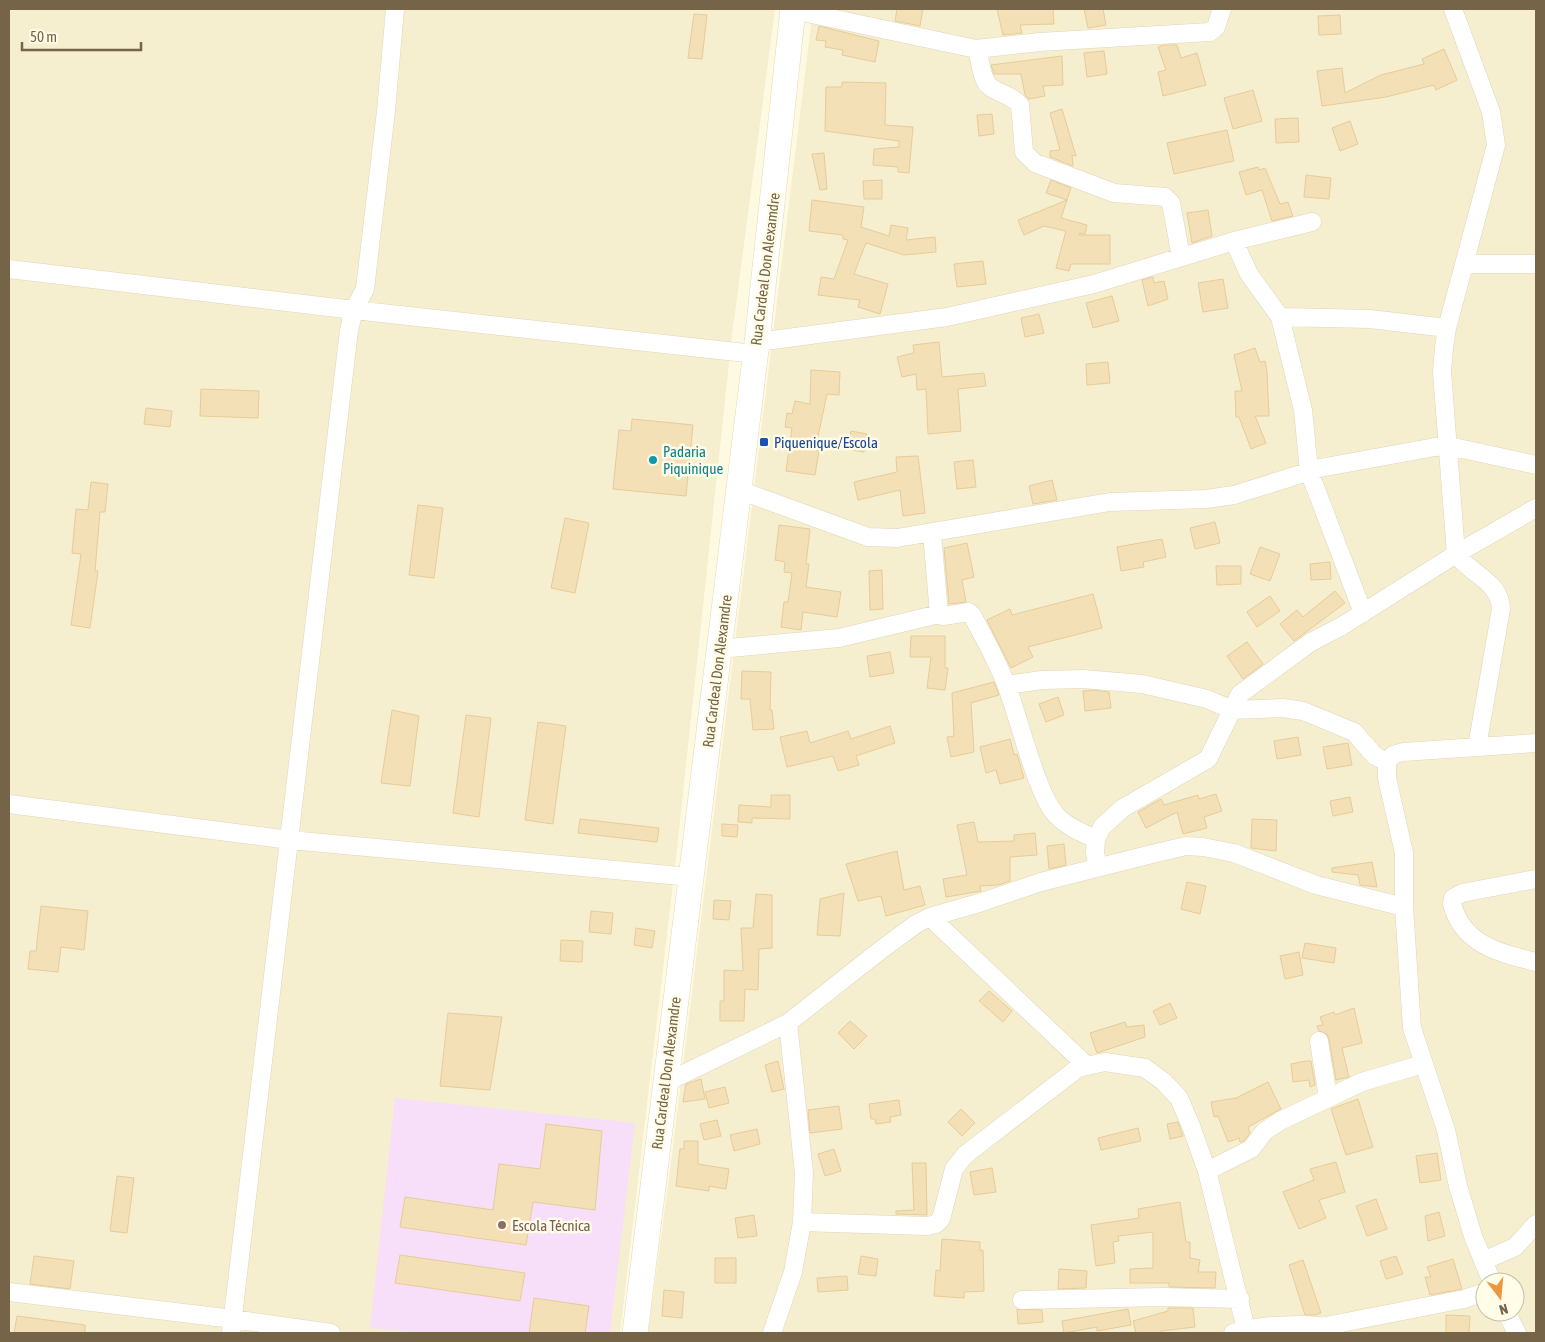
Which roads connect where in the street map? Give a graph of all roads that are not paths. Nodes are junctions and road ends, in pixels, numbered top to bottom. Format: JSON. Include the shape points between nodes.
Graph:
{"nodes":[{"id":1,"x":395,"y":9,"type":"edge"},
{"id":2,"x":793,"y":9,"type":"edge"},
{"id":3,"x":1222,"y":9,"type":"edge"},
{"id":4,"x":1453,"y":9,"type":"edge"},
{"id":5,"x":976,"y":49,"type":"junction"},
{"id":6,"x":1312,"y":222,"type":"dead end"},
{"id":7,"x":1234,"y":241,"type":"junction"},
{"id":8,"x":1181,"y":257,"type":"junction"},
{"id":9,"x":1465,"y":264,"type":"junction"},
{"id":10,"x":1536,"y":264,"type":"edge"},
{"id":11,"x":9,"y":269,"type":"edge"},
{"id":12,"x":354,"y":310,"type":"junction"},
{"id":13,"x":1280,"y":317,"type":"junction"},
{"id":14,"x":1446,"y":328,"type":"junction"},
{"id":15,"x":756,"y":348,"type":"junction"},
{"id":16,"x":1449,"y":446,"type":"junction"},
{"id":17,"x":1536,"y":465,"type":"edge"},
{"id":18,"x":1309,"y":471,"type":"junction"},
{"id":19,"x":739,"y":490,"type":"junction"},
{"id":20,"x":1536,"y":508,"type":"edge"},
{"id":21,"x":932,"y":533,"type":"junction"},
{"id":22,"x":1456,"y":554,"type":"junction"},
{"id":23,"x":1363,"y":613,"type":"junction"},
{"id":24,"x":939,"y":614,"type":"junction"},
{"id":25,"x":719,"y":650,"type":"junction"},
{"id":26,"x":1007,"y":685,"type":"junction"},
{"id":27,"x":1232,"y":710,"type":"junction"},
{"id":28,"x":1536,"y":742,"type":"edge"},
{"id":29,"x":1477,"y":746,"type":"junction"},
{"id":30,"x":1387,"y":762,"type":"junction"},
{"id":31,"x":9,"y":804,"type":"edge"},
{"id":32,"x":1096,"y":839,"type":"junction"},
{"id":33,"x":290,"y":840,"type":"junction"},
{"id":34,"x":1098,"y":867,"type":"junction"},
{"id":35,"x":691,"y":878,"type":"junction"},
{"id":36,"x":1536,"y":878,"type":"edge"},
{"id":37,"x":1404,"y":907,"type":"junction"},
{"id":38,"x":930,"y":917,"type":"junction"},
{"id":39,"x":1536,"y":962,"type":"edge"},
{"id":40,"x":788,"y":1023,"type":"junction"},
{"id":41,"x":1319,"y":1041,"type":"dead end"},
{"id":42,"x":1423,"y":1064,"type":"junction"},
{"id":43,"x":1086,"y":1065,"type":"junction"},
{"id":44,"x":665,"y":1083,"type":"junction"},
{"id":45,"x":1328,"y":1098,"type":"junction"},
{"id":46,"x":1207,"y":1171,"type":"junction"},
{"id":47,"x":802,"y":1222,"type":"junction"},
{"id":48,"x":1536,"y":1224,"type":"edge"},
{"id":49,"x":1483,"y":1261,"type":"junction"},
{"id":50,"x":1488,"y":1272,"type":"edge"},
{"id":51,"x":9,"y":1292,"type":"edge"},
{"id":52,"x":1475,"y":1295,"type":"edge"},
{"id":53,"x":1240,"y":1299,"type":"junction"},
{"id":54,"x":1022,"y":1300,"type":"dead end"},
{"id":55,"x":232,"y":1326,"type":"edge"},
{"id":56,"x":1326,"y":1326,"type":"junction"},
{"id":57,"x":1301,"y":1330,"type":"edge"},
{"id":58,"x":1240,"y":1331,"type":"edge"},
{"id":59,"x":331,"y":1333,"type":"edge"},
{"id":60,"x":635,"y":1333,"type":"edge"},
{"id":61,"x":772,"y":1333,"type":"edge"},
{"id":62,"x":1350,"y":1333,"type":"edge"}],
"edges":[{"from":1,"to":12,"type":"street","via":[[365,289]]},
{"from":2,"to":5,"type":"street"},
{"from":2,"to":15,"type":"main road","name":"Rua Cardeal Don Alexamdre"},
{"from":3,"to":5,"type":"street","via":[[1216,27],[1210,32]]},
{"from":4,"to":9,"type":"street","via":[[1490,112],[1496,145]]},
{"from":5,"to":8,"type":"street","via":[[986,82],[1020,105],[1024,152],[1028,157],[1035,163],[1114,193],[1166,197],[1171,203]]},
{"from":6,"to":7,"type":"street"},
{"from":7,"to":8,"type":"street"},
{"from":7,"to":13,"type":"street","via":[[1249,274]]},
{"from":8,"to":15,"type":"street","via":[[1094,284],[947,318]]},
{"from":9,"to":10,"type":"street"},
{"from":9,"to":14,"type":"street"},
{"from":11,"to":12,"type":"street"},
{"from":12,"to":15,"type":"street"},
{"from":12,"to":33,"type":"street","via":[[349,330]]},
{"from":13,"to":14,"type":"street","via":[[1370,318]]},
{"from":13,"to":18,"type":"street","via":[[1303,410]]},
{"from":14,"to":16,"type":"street","via":[[1442,372]]},
{"from":15,"to":19,"type":"main road","name":"Rua Cardeal Don Alexamdre"},
{"from":16,"to":17,"type":"street"},
{"from":16,"to":18,"type":"street","via":[[1384,455]]},
{"from":16,"to":22,"type":"street"},
{"from":18,"to":21,"type":"street","via":[[1234,494],[1206,499],[1110,502]]},
{"from":18,"to":23,"type":"street"},
{"from":19,"to":21,"type":"street","via":[[868,537],[897,538]]},
{"from":19,"to":25,"type":"main road","name":"Rua Cardeal Don Alexamdre"},
{"from":20,"to":22,"type":"street"},
{"from":21,"to":24,"type":"street"},
{"from":22,"to":23,"type":"street"},
{"from":22,"to":29,"type":"street","via":[[1463,564],[1496,589],[1500,598],[1501,609]]},
{"from":23,"to":27,"type":"street","via":[[1311,642],[1259,679],[1240,694]]},
{"from":24,"to":25,"type":"street","via":[[839,638]]},
{"from":24,"to":26,"type":"street","via":[[969,612],[972,615]]},
{"from":25,"to":35,"type":"main road","name":"Rua Cardeal Don Alexamdre"},
{"from":26,"to":27,"type":"street","via":[[1083,679],[1142,684],[1207,698]]},
{"from":26,"to":32,"type":"street","via":[[1050,806],[1072,828]]},
{"from":27,"to":30,"type":"street","via":[[1283,708],[1304,711],[1354,732],[1375,756]]},
{"from":27,"to":32,"type":"street","via":[[1208,759],[1124,808],[1102,827]]},
{"from":28,"to":29,"type":"street"},
{"from":29,"to":30,"type":"street","via":[[1403,752],[1393,755]]},
{"from":30,"to":37,"type":"street","via":[[1387,778],[1404,853]]},
{"from":31,"to":33,"type":"street"},
{"from":32,"to":34,"type":"street"},
{"from":33,"to":35,"type":"street"},
{"from":33,"to":55,"type":"street"},
{"from":34,"to":37,"type":"street","via":[[1172,849],[1203,847],[1254,860],[1316,885]]},
{"from":34,"to":38,"type":"street"},
{"from":35,"to":44,"type":"main road","name":"Rua Cardeal Don Alexamdre"},
{"from":36,"to":39,"type":"street","via":[[1462,893],[1453,898],[1452,904],[1460,921],[1483,946]]},
{"from":37,"to":42,"type":"street","via":[[1412,1028]]},
{"from":38,"to":40,"type":"street","via":[[874,955]]},
{"from":38,"to":43,"type":"street"},
{"from":40,"to":44,"type":"street"},
{"from":40,"to":47,"type":"street","via":[[804,1173]]},
{"from":41,"to":45,"type":"street"},
{"from":42,"to":45,"type":"street","via":[[1362,1082]]},
{"from":42,"to":49,"type":"street","via":[[1446,1130],[1458,1186]]},
{"from":43,"to":46,"type":"street","via":[[1105,1062],[1136,1066],[1145,1068],[1164,1082],[1179,1098]]},
{"from":43,"to":47,"type":"street","via":[[965,1155],[954,1169],[941,1219],[936,1224]]},
{"from":44,"to":60,"type":"main road","name":"Rua Cardeal Don Alexamdre"},
{"from":45,"to":46,"type":"street","via":[[1280,1121],[1264,1132],[1251,1150]]},
{"from":46,"to":53,"type":"street"},
{"from":47,"to":61,"type":"street","via":[[793,1272]]},
{"from":48,"to":49,"type":"street","via":[[1514,1246]]},
{"from":49,"to":50,"type":"street"},
{"from":51,"to":55,"type":"street"},
{"from":52,"to":56,"type":"street"},
{"from":53,"to":54,"type":"street"},
{"from":53,"to":58,"type":"street"},
{"from":55,"to":59,"type":"street"},
{"from":56,"to":57,"type":"street"},
{"from":56,"to":62,"type":"street"},
{"from":57,"to":58,"type":"street"}]}
